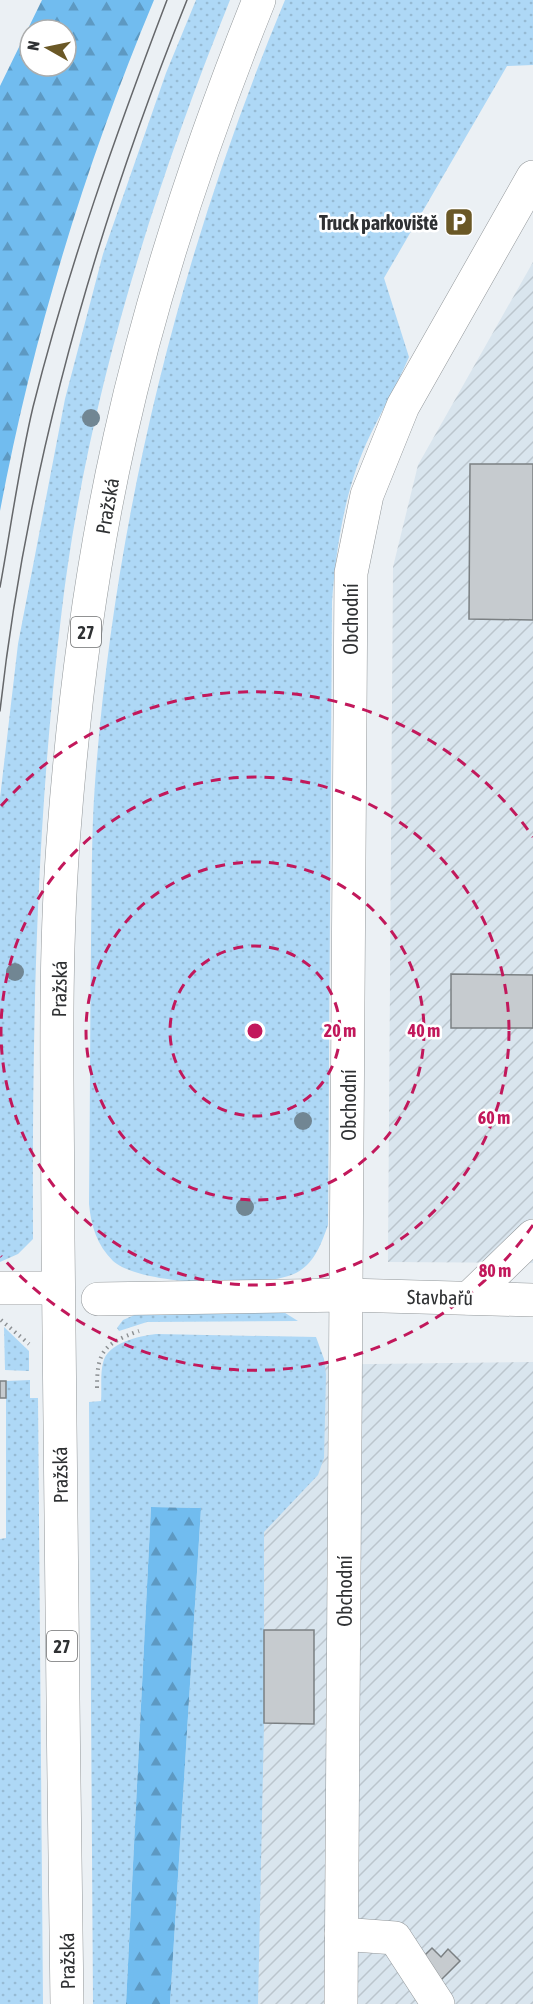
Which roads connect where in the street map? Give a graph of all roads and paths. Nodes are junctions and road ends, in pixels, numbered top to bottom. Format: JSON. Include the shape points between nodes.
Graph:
{"nodes":[{"id":1,"x":259,"y":0,"type":"edge"},
{"id":2,"x":533,"y":177,"type":"edge"},
{"id":3,"x":533,"y":1236,"type":"edge"},
{"id":4,"x":0,"y":1288,"type":"edge"},
{"id":5,"x":58,"y":1288,"type":"junction"},
{"id":6,"x":347,"y":1295,"type":"junction"},
{"id":7,"x":469,"y":1298,"type":"junction"},
{"id":8,"x":98,"y":1299,"type":"dead end"},
{"id":9,"x":533,"y":1300,"type":"edge"},
{"id":10,"x":0,"y":1320,"type":"edge"},
{"id":11,"x":147,"y":1330,"type":"dead end"},
{"id":12,"x":33,"y":1350,"type":"dead end"},
{"id":13,"x":97,"y":1388,"type":"dead end"},
{"id":14,"x":341,"y":1934,"type":"junction"},
{"id":15,"x":68,"y":2004,"type":"edge"},
{"id":16,"x":341,"y":2004,"type":"edge"},
{"id":17,"x":438,"y":2004,"type":"edge"}],
"edges":[{"from":1,"to":5,"type":"street","name":"Pražská","number":"27","via":[[186,198],[151,315],[119,439],[92,592],[63,845]]},
{"from":2,"to":6,"type":"street","name":"Obchodní","via":[[403,406],[367,495],[351,573]]},
{"from":3,"to":7,"type":"street"},
{"from":4,"to":5,"type":"street"},
{"from":5,"to":15,"type":"street","name":"Pražská","number":"27"},
{"from":6,"to":7,"type":"street","name":"Stavbařů"},
{"from":6,"to":8,"type":"street","name":"Stavbařů"},
{"from":6,"to":14,"type":"street","name":"Obchodní"},
{"from":7,"to":9,"type":"street","name":"Stavbařů"},
{"from":10,"to":12,"type":"path"},
{"from":11,"to":13,"type":"path","via":[[137,1331],[104,1350],[97,1360]]},
{"from":14,"to":16,"type":"street","name":"Obchodní"},
{"from":14,"to":17,"type":"street","via":[[394,1938]]}]}
